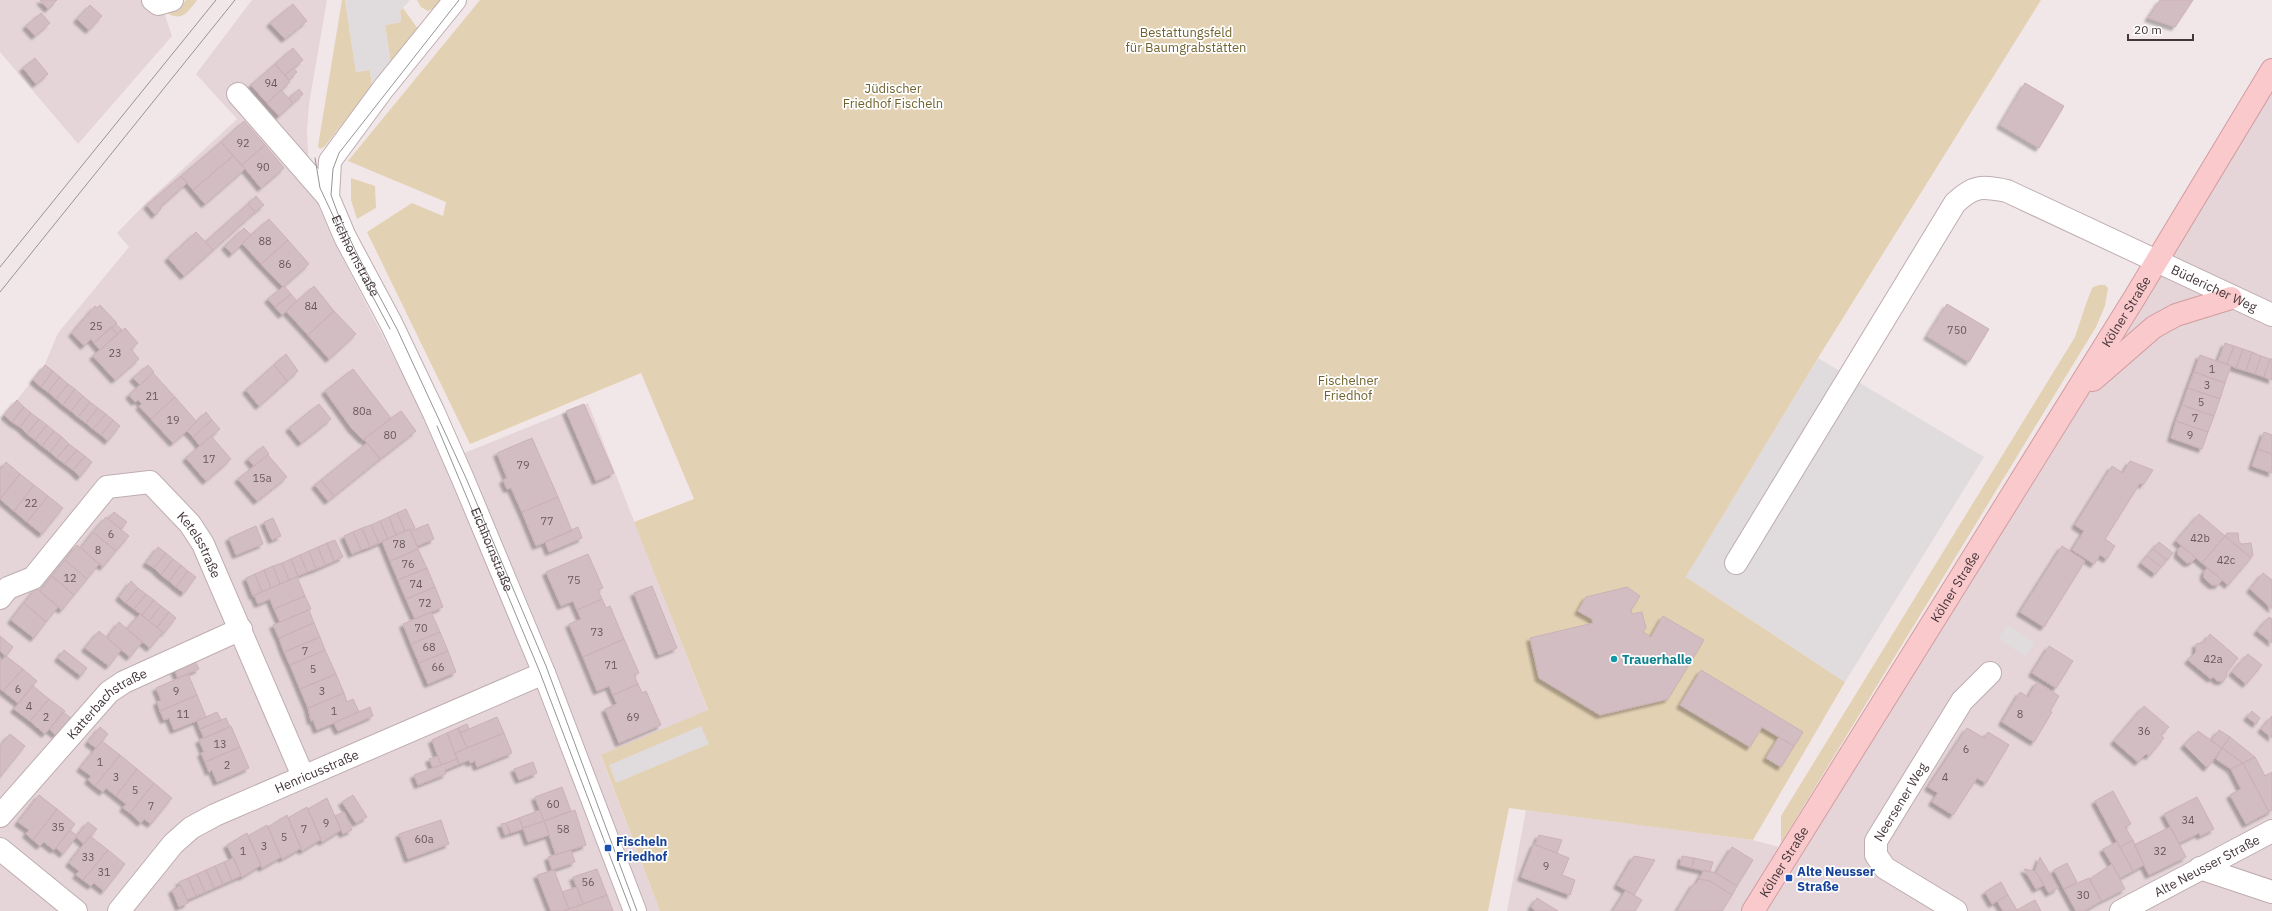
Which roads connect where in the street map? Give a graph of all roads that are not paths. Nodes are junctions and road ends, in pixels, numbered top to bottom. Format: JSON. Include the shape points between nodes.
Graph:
{"nodes":[{"id":1,"x":152,"y":0,"type":"edge"},
{"id":2,"x":172,"y":0,"type":"edge"},
{"id":3,"x":455,"y":0,"type":"edge"},
{"id":4,"x":2272,"y":70,"type":"edge"},
{"id":5,"x":238,"y":94,"type":"dead end"},
{"id":6,"x":328,"y":196,"type":"junction"},
{"id":7,"x":2156,"y":262,"type":"junction"},
{"id":8,"x":2231,"y":298,"type":"junction"},
{"id":9,"x":2272,"y":316,"type":"edge"},
{"id":10,"x":2072,"y":398,"type":"junction"},
{"id":11,"x":1736,"y":563,"type":"dead end"},
{"id":12,"x":0,"y":598,"type":"edge"},
{"id":13,"x":241,"y":629,"type":"junction"},
{"id":14,"x":544,"y":673,"type":"junction"},
{"id":15,"x":1990,"y":673,"type":"dead end"},
{"id":16,"x":303,"y":776,"type":"junction"},
{"id":17,"x":0,"y":816,"type":"edge"},
{"id":18,"x":2272,"y":831,"type":"edge"},
{"id":19,"x":0,"y":849,"type":"edge"},
{"id":20,"x":2200,"y":868,"type":"junction"},
{"id":21,"x":2272,"y":892,"type":"edge"},
{"id":22,"x":76,"y":911,"type":"edge"},
{"id":23,"x":119,"y":911,"type":"edge"},
{"id":24,"x":635,"y":911,"type":"edge"},
{"id":25,"x":1753,"y":911,"type":"edge"},
{"id":26,"x":1956,"y":911,"type":"edge"},
{"id":27,"x":2121,"y":911,"type":"edge"}],
"edges":[{"from":1,"to":2,"type":"street","via":[[158,4]]},
{"from":3,"to":6,"type":"street","name":"Eichhornstraße","via":[[383,89],[330,161]]},
{"from":4,"to":7,"type":"main road","name":"Kölner Straße"},
{"from":5,"to":6,"type":"street","name":"Eichhornstraße"},
{"from":6,"to":14,"type":"street","name":"Eichhornstraße","via":[[345,237],[391,323],[434,414]]},
{"from":7,"to":8,"type":"street","name":"Büdericher Weg"},
{"from":7,"to":10,"type":"main road","name":"Kölner Straße"},
{"from":7,"to":11,"type":"street","name":"Kölner Straße","via":[[2007,191],[1983,186],[1967,192],[1955,203]]},
{"from":8,"to":9,"type":"street","name":"Büdericher Weg"},
{"from":8,"to":10,"type":"main road","via":[[2176,315],[2154,327]]},
{"from":10,"to":25,"type":"main road","name":"Kölner Straße"},
{"from":12,"to":13,"type":"street","name":"Ketelsstraße","via":[[8,588],[33,578],[107,487],[150,482],[190,524],[203,544]]},
{"from":13,"to":16,"type":"street","name":"Ketelsstraße"},
{"from":13,"to":17,"type":"street","name":"Katterbachstraße","via":[[124,682],[109,692]]},
{"from":14,"to":16,"type":"street","name":"Henricusstraße"},
{"from":14,"to":24,"type":"street","name":"Eichhornstraße"},
{"from":15,"to":26,"type":"street","name":"Neersener Weg","via":[[1962,701],[1876,841],[1876,855],[1885,868]]},
{"from":16,"to":23,"type":"street","name":"Henricusstraße","via":[[214,815],[191,828],[173,844]]},
{"from":18,"to":20,"type":"street","name":"Alte Neusser Straße"},
{"from":19,"to":22,"type":"street"},
{"from":20,"to":21,"type":"street"},
{"from":20,"to":27,"type":"street","name":"Alte Neusser Straße"}]}
